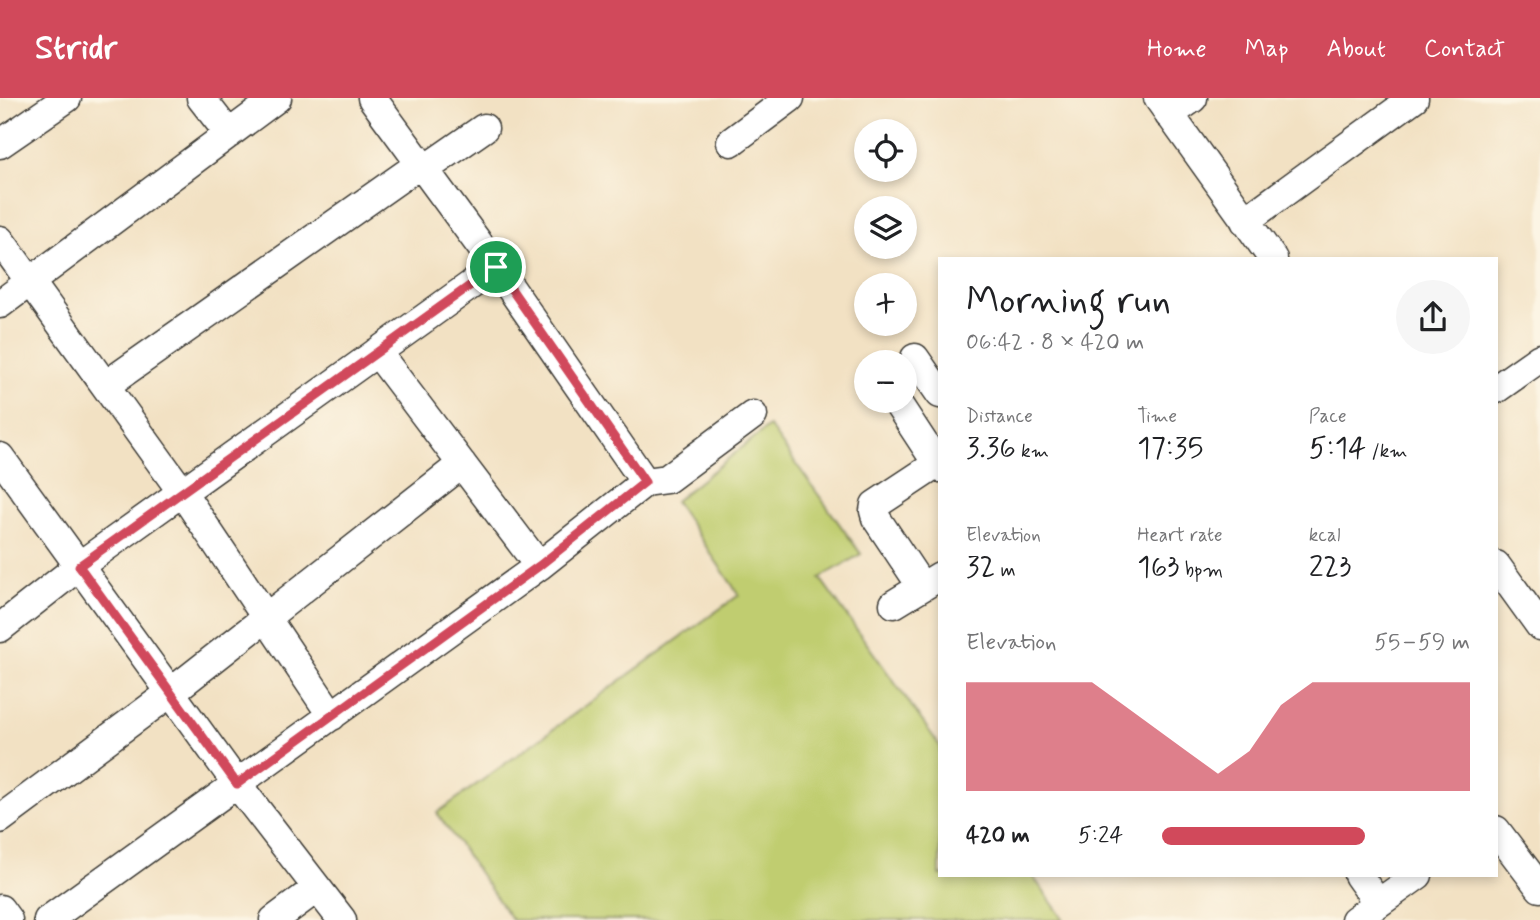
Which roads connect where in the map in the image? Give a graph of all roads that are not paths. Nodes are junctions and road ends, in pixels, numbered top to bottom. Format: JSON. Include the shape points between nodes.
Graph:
{"nodes":[{"id":1,"x":67,"y":98,"type":"edge"},
{"id":2,"x":201,"y":98,"type":"edge"},
{"id":3,"x":277,"y":98,"type":"edge"},
{"id":4,"x":373,"y":98,"type":"edge"},
{"id":5,"x":790,"y":98,"type":"edge"},
{"id":6,"x":1193,"y":98,"type":"edge"},
{"id":7,"x":1414,"y":98,"type":"edge"},
{"id":8,"x":1164,"y":106,"type":"edge"},
{"id":9,"x":484,"y":128,"type":"dead end"},
{"id":10,"x":229,"y":134,"type":"junction"},
{"id":11,"x":731,"y":142,"type":"dead end"},
{"id":12,"x":0,"y":144,"type":"edge"},
{"id":13,"x":423,"y":167,"type":"junction"},
{"id":14,"x":1245,"y":220,"type":"junction"},
{"id":15,"x":0,"y":240,"type":"edge"},
{"id":16,"x":1272,"y":257,"type":"edge"},
{"id":17,"x":496,"y":267,"type":"junction"},
{"id":18,"x":31,"y":281,"type":"junction"},
{"id":19,"x":0,"y":304,"type":"edge"},
{"id":20,"x":377,"y":352,"type":"junction"},
{"id":21,"x":1540,"y":358,"type":"edge"},
{"id":22,"x":917,"y":361,"type":"edge"},
{"id":23,"x":106,"y":385,"type":"junction"},
{"id":24,"x":1498,"y":388,"type":"edge"},
{"id":25,"x":938,"y":391,"type":"edge"},
{"id":26,"x":904,"y":413,"type":"edge"},
{"id":27,"x":753,"y":415,"type":"dead end"},
{"id":28,"x":0,"y":457,"type":"edge"},
{"id":29,"x":462,"y":464,"type":"junction"},
{"id":30,"x":938,"y":466,"type":"edge"},
{"id":31,"x":645,"y":482,"type":"junction"},
{"id":32,"x":182,"y":492,"type":"junction"},
{"id":33,"x":79,"y":566,"type":"junction"},
{"id":34,"x":539,"y":566,"type":"junction"},
{"id":35,"x":1498,"y":568,"type":"edge"},
{"id":36,"x":931,"y":582,"type":"edge"},
{"id":37,"x":894,"y":604,"type":"dead end"},
{"id":38,"x":266,"y":618,"type":"junction"},
{"id":39,"x":1540,"y":626,"type":"edge"},
{"id":40,"x":0,"y":628,"type":"edge"},
{"id":41,"x":170,"y":693,"type":"junction"},
{"id":42,"x":332,"y":716,"type":"junction"},
{"id":43,"x":237,"y":784,"type":"junction"},
{"id":44,"x":0,"y":819,"type":"edge"},
{"id":45,"x":1498,"y":833,"type":"edge"},
{"id":46,"x":1359,"y":877,"type":"edge"},
{"id":47,"x":1415,"y":877,"type":"edge"},
{"id":48,"x":317,"y":888,"type":"junction"},
{"id":49,"x":1540,"y":888,"type":"edge"},
{"id":50,"x":1378,"y":904,"type":"junction"},
{"id":51,"x":0,"y":909,"type":"edge"},
{"id":52,"x":8,"y":920,"type":"edge"},
{"id":53,"x":48,"y":920,"type":"edge"},
{"id":54,"x":274,"y":920,"type":"edge"},
{"id":55,"x":342,"y":920,"type":"edge"},
{"id":56,"x":1355,"y":920,"type":"edge"}],
"edges":[{"from":1,"to":12,"type":"street"},
{"from":2,"to":10,"type":"street"},
{"from":3,"to":10,"type":"street"},
{"from":4,"to":13,"type":"street"},
{"from":5,"to":11,"type":"street"},
{"from":6,"to":8,"type":"street"},
{"from":7,"to":14,"type":"street"},
{"from":8,"to":14,"type":"street"},
{"from":9,"to":13,"type":"street"},
{"from":10,"to":18,"type":"street"},
{"from":13,"to":17,"type":"street"},
{"from":13,"to":23,"type":"street"},
{"from":14,"to":16,"type":"street"},
{"from":15,"to":18,"type":"street"},
{"from":17,"to":20,"type":"street"},
{"from":17,"to":31,"type":"street"},
{"from":18,"to":19,"type":"street"},
{"from":18,"to":23,"type":"street"},
{"from":20,"to":29,"type":"street"},
{"from":20,"to":32,"type":"street"},
{"from":21,"to":24,"type":"street"},
{"from":22,"to":25,"type":"street"},
{"from":23,"to":32,"type":"street"},
{"from":26,"to":30,"type":"street"},
{"from":27,"to":31,"type":"street","via":[[667,479]]},
{"from":28,"to":33,"type":"street"},
{"from":29,"to":34,"type":"street"},
{"from":29,"to":38,"type":"street"},
{"from":30,"to":36,"type":"street","via":[[875,505],[874,511]]},
{"from":31,"to":34,"type":"street"},
{"from":32,"to":33,"type":"street"},
{"from":32,"to":38,"type":"street"},
{"from":33,"to":40,"type":"street"},
{"from":33,"to":41,"type":"street"},
{"from":34,"to":42,"type":"street"},
{"from":35,"to":39,"type":"street"},
{"from":36,"to":37,"type":"street"},
{"from":38,"to":41,"type":"street"},
{"from":38,"to":42,"type":"street"},
{"from":41,"to":43,"type":"street"},
{"from":41,"to":44,"type":"street"},
{"from":42,"to":43,"type":"street"},
{"from":43,"to":48,"type":"street"},
{"from":43,"to":53,"type":"street"},
{"from":45,"to":49,"type":"street"},
{"from":46,"to":50,"type":"street"},
{"from":47,"to":50,"type":"street"},
{"from":48,"to":54,"type":"street"},
{"from":48,"to":55,"type":"street"},
{"from":50,"to":56,"type":"street"},
{"from":51,"to":52,"type":"street"}]}
